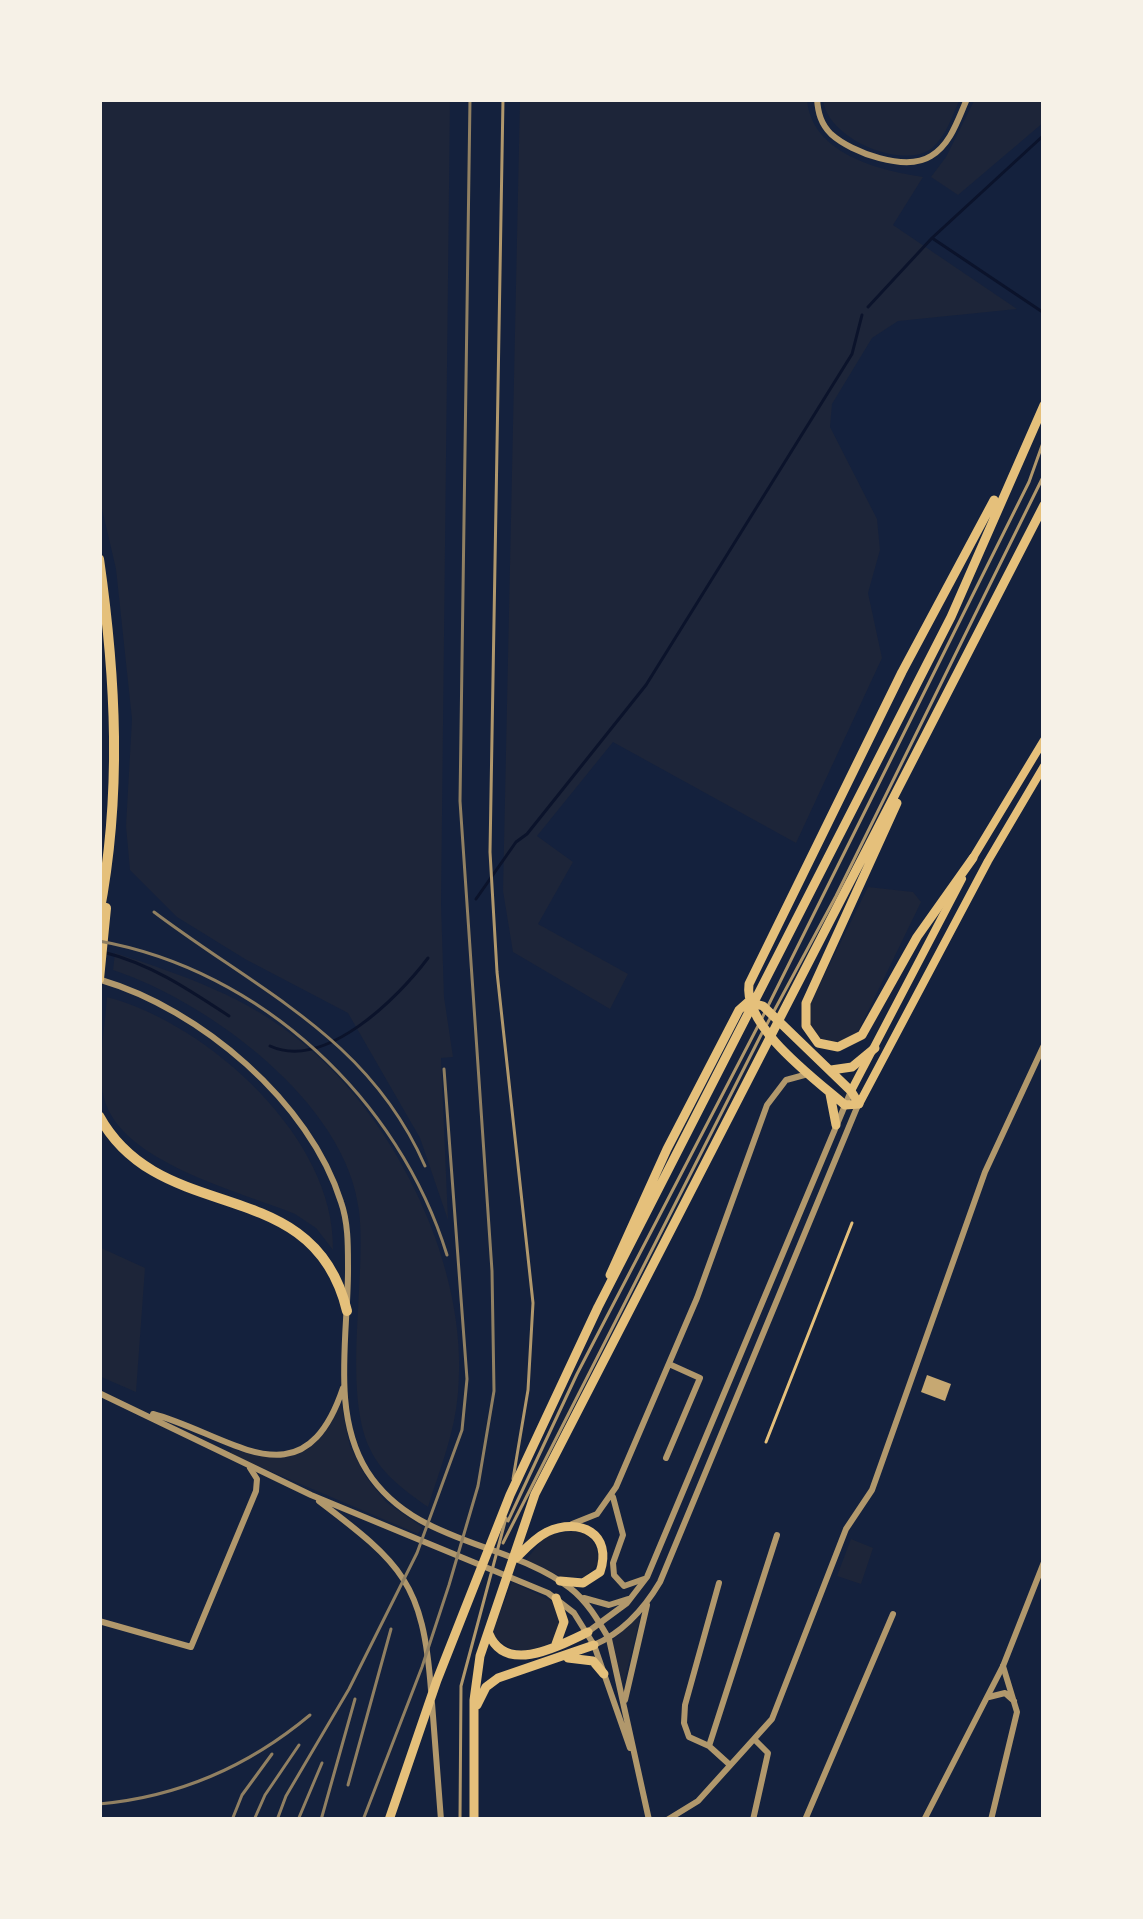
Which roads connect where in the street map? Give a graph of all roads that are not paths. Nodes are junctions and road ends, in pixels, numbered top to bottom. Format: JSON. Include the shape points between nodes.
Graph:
{"nodes":[{"id":1,"x":503,"y":99,"type":"edge"},
{"id":2,"x":817,"y":99,"type":"edge"},
{"id":3,"x":967,"y":99,"type":"edge"},
{"id":4,"x":1044,"y":405,"type":"edge"},
{"id":5,"x":1044,"y":440,"type":"edge"},
{"id":6,"x":1020,"y":453,"type":"junction"},
{"id":7,"x":1044,"y":475,"type":"edge"},
{"id":8,"x":1044,"y":505,"type":"edge"},
{"id":9,"x":99,"y":559,"type":"edge"},
{"id":10,"x":943,"y":704,"type":"junction"},
{"id":11,"x":1044,"y":740,"type":"edge"},
{"id":12,"x":1044,"y":766,"type":"edge"},
{"id":13,"x":112,"y":844,"type":"junction"},
{"id":14,"x":973,"y":858,"type":"junction"},
{"id":15,"x":99,"y":914,"type":"edge"},
{"id":16,"x":99,"y":980,"type":"edge"},
{"id":17,"x":748,"y":1002,"type":"junction"},
{"id":18,"x":1044,"y":1045,"type":"edge"},
{"id":19,"x":875,"y":1048,"type":"junction"},
{"id":20,"x":831,"y":1070,"type":"junction"},
{"id":21,"x":810,"y":1074,"type":"junction"},
{"id":22,"x":827,"y":1090,"type":"junction"},
{"id":23,"x":851,"y":1091,"type":"junction"},
{"id":24,"x":859,"y":1104,"type":"junction"},
{"id":25,"x":845,"y":1105,"type":"junction"},
{"id":26,"x":99,"y":1116,"type":"edge"},
{"id":27,"x":836,"y":1125,"type":"junction"},
{"id":28,"x":598,"y":1307,"type":"junction"},
{"id":29,"x":347,"y":1311,"type":"junction"},
{"id":30,"x":669,"y":1364,"type":"junction"},
{"id":31,"x":345,"y":1378,"type":"junction"},
{"id":32,"x":99,"y":1393,"type":"edge"},
{"id":33,"x":143,"y":1412,"type":"junction"},
{"id":34,"x":666,"y":1458,"type":"dead end"},
{"id":35,"x":246,"y":1465,"type":"junction"},
{"id":36,"x":274,"y":1479,"type":"junction"},
{"id":37,"x":616,"y":1487,"type":"junction"},
{"id":38,"x":256,"y":1491,"type":"junction"},
{"id":39,"x":511,"y":1495,"type":"junction"},
{"id":40,"x":311,"y":1496,"type":"junction"},
{"id":41,"x":569,"y":1526,"type":"junction"},
{"id":42,"x":503,"y":1534,"type":"junction"},
{"id":43,"x":777,"y":1535,"type":"dead end"},
{"id":44,"x":500,"y":1550,"type":"junction"},
{"id":45,"x":1044,"y":1562,"type":"edge"},
{"id":46,"x":510,"y":1568,"type":"junction"},
{"id":47,"x":647,"y":1577,"type":"junction"},
{"id":48,"x":555,"y":1579,"type":"junction"},
{"id":49,"x":719,"y":1583,"type":"dead end"},
{"id":50,"x":552,"y":1595,"type":"junction"},
{"id":51,"x":634,"y":1595,"type":"junction"},
{"id":52,"x":580,"y":1597,"type":"junction"},
{"id":53,"x":648,"y":1603,"type":"junction"},
{"id":54,"x":893,"y":1614,"type":"dead end"},
{"id":55,"x":99,"y":1621,"type":"edge"},
{"id":56,"x":601,"y":1625,"type":"junction"},
{"id":57,"x":488,"y":1631,"type":"junction"},
{"id":58,"x":588,"y":1632,"type":"junction"},
{"id":59,"x":609,"y":1639,"type":"junction"},
{"id":60,"x":594,"y":1645,"type":"junction"},
{"id":61,"x":554,"y":1653,"type":"junction"},
{"id":62,"x":1004,"y":1666,"type":"junction"},
{"id":63,"x":604,"y":1674,"type":"junction"},
{"id":64,"x":986,"y":1699,"type":"junction"},
{"id":65,"x":625,"y":1700,"type":"junction"},
{"id":66,"x":1017,"y":1704,"type":"junction"},
{"id":67,"x":473,"y":1722,"type":"junction"},
{"id":68,"x":756,"y":1741,"type":"junction"},
{"id":69,"x":709,"y":1746,"type":"junction"},
{"id":70,"x":730,"y":1765,"type":"junction"},
{"id":71,"x":639,"y":1774,"type":"junction"},
{"id":72,"x":389,"y":1820,"type":"edge"},
{"id":73,"x":441,"y":1820,"type":"edge"},
{"id":74,"x":460,"y":1820,"type":"edge"},
{"id":75,"x":474,"y":1820,"type":"edge"},
{"id":76,"x":649,"y":1820,"type":"edge"},
{"id":77,"x":668,"y":1820,"type":"edge"},
{"id":78,"x":753,"y":1820,"type":"edge"},
{"id":79,"x":806,"y":1820,"type":"edge"},
{"id":80,"x":925,"y":1820,"type":"edge"},
{"id":81,"x":991,"y":1820,"type":"edge"}],
"edges":[{"from":1,"to":39,"type":"lane","via":[[491,901],[533,1303]]},
{"from":2,"to":3,"type":"street","via":[[835,137],[912,162],[941,148]]},
{"from":4,"to":6,"type":"highway"},
{"from":5,"to":42,"type":"lane"},
{"from":6,"to":17,"type":"highway","via":[[752,976]]},
{"from":6,"to":28,"type":"highway","via":[[951,617]]},
{"from":7,"to":44,"type":"lane"},
{"from":8,"to":10,"type":"highway"},
{"from":9,"to":13,"type":"highway","via":[[115,718]]},
{"from":10,"to":14,"type":"highway","via":[[806,1004],[806,1026],[818,1043],[838,1048],[862,1036],[916,937]]},
{"from":10,"to":46,"type":"highway","via":[[557,1449]]},
{"from":11,"to":14,"type":"main road"},
{"from":12,"to":24,"type":"main road"},
{"from":13,"to":15,"type":"highway"},
{"from":13,"to":16,"type":"highway"},
{"from":14,"to":19,"type":"main road"},
{"from":16,"to":29,"type":"street","via":[[154,1000],[204,1033],[301,1124],[343,1208]]},
{"from":17,"to":20,"type":"highway","via":[[764,1006]]},
{"from":17,"to":21,"type":"highway"},
{"from":17,"to":28,"type":"highway","via":[[667,1149]]},
{"from":18,"to":68,"type":"street","via":[[985,1172],[872,1490],[846,1529],[782,1698]]},
{"from":19,"to":20,"type":"highway","via":[[852,1067]]},
{"from":19,"to":23,"type":"main road"},
{"from":20,"to":23,"type":"highway"},
{"from":21,"to":22,"type":"highway"},
{"from":21,"to":30,"type":"street","via":[[786,1080],[766,1106]]},
{"from":22,"to":25,"type":"highway"},
{"from":22,"to":27,"type":"highway"},
{"from":23,"to":24,"type":"highway"},
{"from":23,"to":25,"type":"street"},
{"from":24,"to":25,"type":"highway"},
{"from":24,"to":53,"type":"street"},
{"from":25,"to":27,"type":"street"},
{"from":26,"to":29,"type":"highway","via":[[136,1164],[307,1238],[331,1268]]},
{"from":27,"to":47,"type":"street"},
{"from":28,"to":39,"type":"highway"},
{"from":29,"to":31,"type":"street"},
{"from":30,"to":34,"type":"street","via":[[700,1378]]},
{"from":30,"to":37,"type":"street"},
{"from":31,"to":33,"type":"street","via":[[323,1430],[274,1457]]},
{"from":31,"to":48,"type":"street","via":[[358,1456],[380,1489],[408,1513]]},
{"from":32,"to":33,"type":"street"},
{"from":33,"to":35,"type":"street"},
{"from":35,"to":36,"type":"street"},
{"from":35,"to":38,"type":"street"},
{"from":36,"to":38,"type":"street"},
{"from":36,"to":40,"type":"street"},
{"from":37,"to":41,"type":"street","via":[[597,1514]]},
{"from":37,"to":47,"type":"street","via":[[623,1535],[614,1575],[623,1586]]},
{"from":38,"to":55,"type":"street","via":[[191,1647]]},
{"from":39,"to":42,"type":"lane"},
{"from":39,"to":72,"type":"highway"},
{"from":40,"to":50,"type":"street"},
{"from":40,"to":73,"type":"street","via":[[396,1565],[421,1613]]},
{"from":41,"to":46,"type":"highway","via":[[536,1539]]},
{"from":41,"to":48,"type":"highway","via":[[596,1534],[602,1566],[584,1583]]},
{"from":42,"to":44,"type":"lane"},
{"from":43,"to":69,"type":"street"},
{"from":44,"to":74,"type":"lane","via":[[460,1686]]},
{"from":45,"to":62,"type":"street"},
{"from":46,"to":57,"type":"highway"},
{"from":47,"to":51,"type":"street"},
{"from":48,"to":52,"type":"street"},
{"from":49,"to":69,"type":"street","via":[[684,1712],[686,1732]]},
{"from":50,"to":58,"type":"street"},
{"from":50,"to":61,"type":"highway","via":[[563,1627]]},
{"from":51,"to":52,"type":"street","via":[[609,1605]]},
{"from":51,"to":56,"type":"street"},
{"from":52,"to":56,"type":"street"},
{"from":53,"to":59,"type":"street"},
{"from":53,"to":65,"type":"street"},
{"from":54,"to":79,"type":"street"},
{"from":56,"to":58,"type":"street"},
{"from":56,"to":59,"type":"street"},
{"from":57,"to":61,"type":"highway","via":[[511,1656]]},
{"from":57,"to":67,"type":"highway"},
{"from":58,"to":60,"type":"street"},
{"from":58,"to":61,"type":"highway"},
{"from":59,"to":60,"type":"street"},
{"from":59,"to":65,"type":"street"},
{"from":60,"to":61,"type":"highway"},
{"from":60,"to":63,"type":"street"},
{"from":61,"to":63,"type":"highway","via":[[589,1659]]},
{"from":61,"to":67,"type":"highway","via":[[491,1682]]},
{"from":62,"to":64,"type":"street"},
{"from":62,"to":66,"type":"street"},
{"from":63,"to":71,"type":"street"},
{"from":64,"to":66,"type":"street","via":[[1005,1694]]},
{"from":64,"to":80,"type":"street"},
{"from":65,"to":71,"type":"street"},
{"from":66,"to":81,"type":"street"},
{"from":67,"to":75,"type":"highway"},
{"from":68,"to":70,"type":"street"},
{"from":68,"to":78,"type":"street","via":[[768,1754]]},
{"from":69,"to":70,"type":"street"},
{"from":70,"to":77,"type":"street"},
{"from":71,"to":76,"type":"street"}]}
